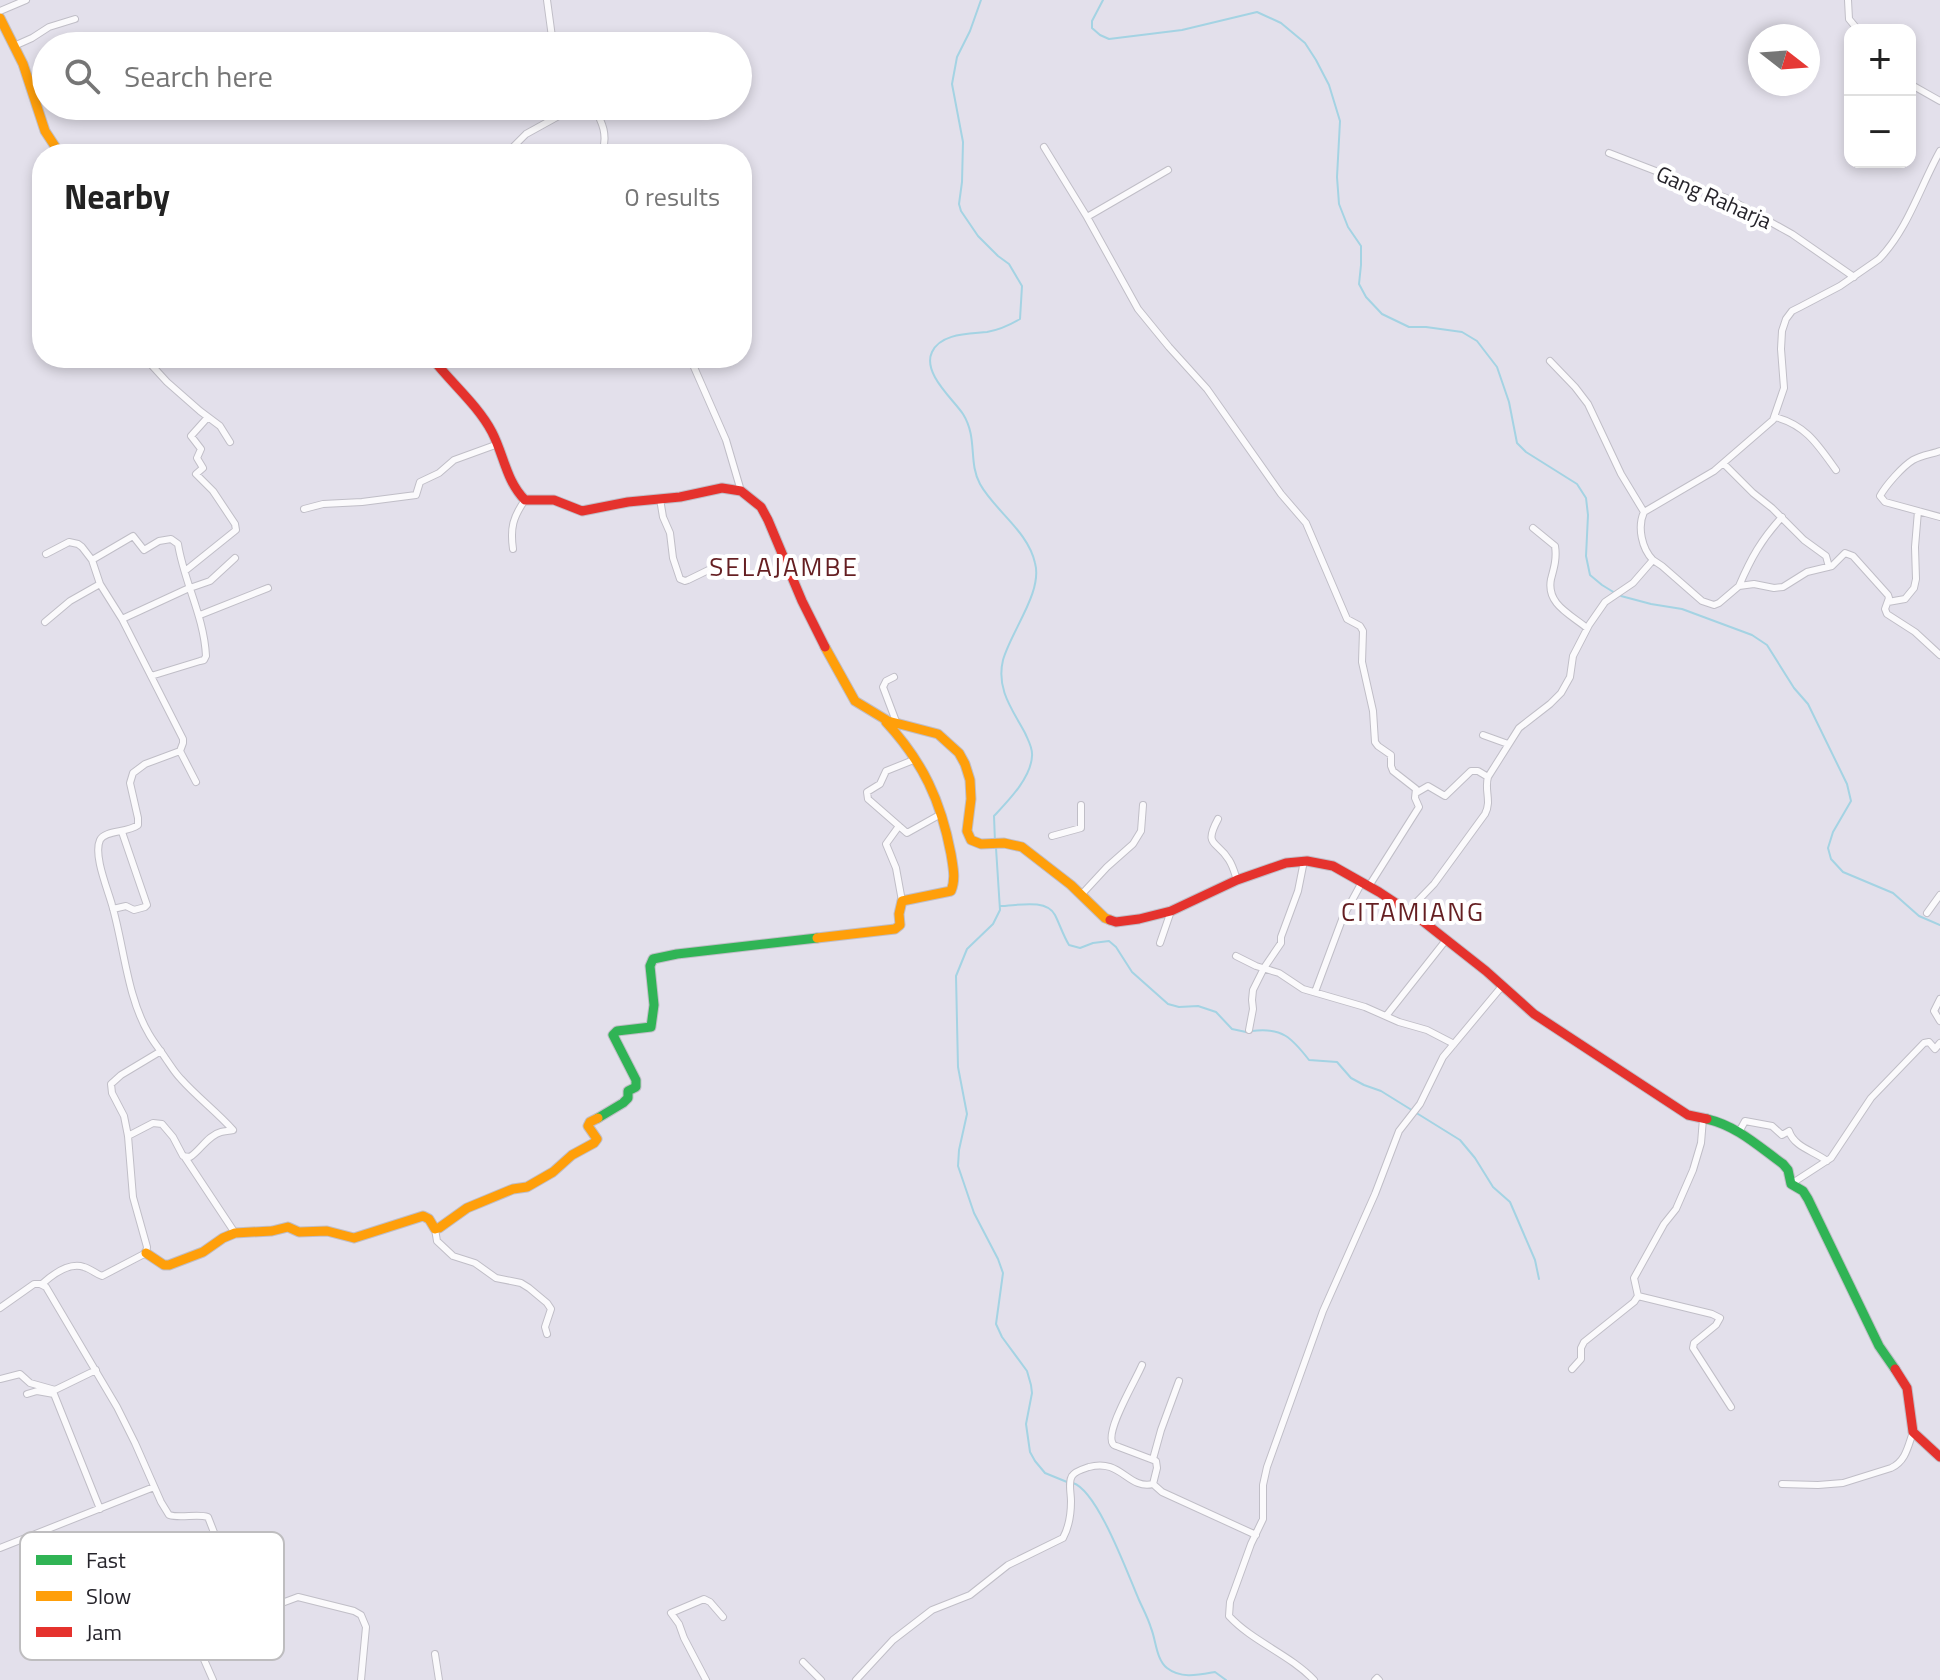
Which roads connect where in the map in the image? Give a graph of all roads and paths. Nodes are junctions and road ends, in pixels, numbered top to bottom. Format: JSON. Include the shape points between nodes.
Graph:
{"nodes":[{"id":1,"x":26,"y":0,"type":"edge"},
{"id":2,"x":547,"y":0,"type":"edge"},
{"id":3,"x":1848,"y":0,"type":"edge"},
{"id":4,"x":0,"y":11,"type":"edge"},
{"id":5,"x":75,"y":19,"type":"dead end"},
{"id":6,"x":1,"y":22,"type":"edge"},
{"id":7,"x":1853,"y":24,"type":"edge"},
{"id":8,"x":40,"y":32,"type":"edge"},
{"id":9,"x":551,"y":32,"type":"edge"},
{"id":10,"x":32,"y":36,"type":"edge"},
{"id":11,"x":14,"y":46,"type":"junction"},
{"id":12,"x":1916,"y":87,"type":"edge"},
{"id":13,"x":32,"y":91,"type":"edge"},
{"id":14,"x":1940,"y":101,"type":"edge"},
{"id":15,"x":41,"y":120,"type":"edge"},
{"id":16,"x":551,"y":120,"type":"edge"},
{"id":17,"x":600,"y":120,"type":"edge"},
{"id":18,"x":53,"y":144,"type":"edge"},
{"id":19,"x":516,"y":144,"type":"edge"},
{"id":20,"x":604,"y":144,"type":"edge"},
{"id":21,"x":1044,"y":147,"type":"dead end"},
{"id":22,"x":1940,"y":151,"type":"edge"},
{"id":23,"x":1609,"y":153,"type":"dead end"},
{"id":24,"x":1168,"y":170,"type":"dead end"},
{"id":25,"x":1087,"y":217,"type":"junction"},
{"id":26,"x":1854,"y":277,"type":"junction"},
{"id":27,"x":1550,"y":361,"type":"dead end"},
{"id":28,"x":154,"y":368,"type":"edge"},
{"id":29,"x":441,"y":368,"type":"edge"},
{"id":30,"x":694,"y":368,"type":"edge"},
{"id":31,"x":208,"y":417,"type":"junction"},
{"id":32,"x":1775,"y":417,"type":"junction"},
{"id":33,"x":230,"y":442,"type":"dead end"},
{"id":34,"x":498,"y":444,"type":"junction"},
{"id":35,"x":1940,"y":451,"type":"edge"},
{"id":36,"x":1724,"y":464,"type":"junction"},
{"id":37,"x":1836,"y":470,"type":"dead end"},
{"id":38,"x":741,"y":491,"type":"junction"},
{"id":39,"x":660,"y":499,"type":"junction"},
{"id":40,"x":525,"y":500,"type":"junction"},
{"id":41,"x":304,"y":509,"type":"dead end"},
{"id":42,"x":1918,"y":511,"type":"junction"},
{"id":43,"x":1644,"y":512,"type":"junction"},
{"id":44,"x":1782,"y":517,"type":"junction"},
{"id":45,"x":1940,"y":517,"type":"edge"},
{"id":46,"x":1533,"y":528,"type":"dead end"},
{"id":47,"x":513,"y":549,"type":"dead end"},
{"id":48,"x":46,"y":554,"type":"dead end"},
{"id":49,"x":235,"y":558,"type":"dead end"},
{"id":50,"x":731,"y":559,"type":"dead end"},
{"id":51,"x":92,"y":560,"type":"junction"},
{"id":52,"x":1653,"y":560,"type":"junction"},
{"id":53,"x":1829,"y":567,"type":"junction"},
{"id":54,"x":185,"y":571,"type":"junction"},
{"id":55,"x":100,"y":584,"type":"junction"},
{"id":56,"x":1739,"y":586,"type":"junction"},
{"id":57,"x":191,"y":588,"type":"junction"},
{"id":58,"x":268,"y":588,"type":"dead end"},
{"id":59,"x":1888,"y":602,"type":"junction"},
{"id":60,"x":200,"y":615,"type":"junction"},
{"id":61,"x":122,"y":619,"type":"junction"},
{"id":62,"x":45,"y":622,"type":"dead end"},
{"id":63,"x":1587,"y":628,"type":"junction"},
{"id":64,"x":1940,"y":655,"type":"edge"},
{"id":65,"x":151,"y":676,"type":"junction"},
{"id":66,"x":894,"y":677,"type":"dead end"},
{"id":67,"x":884,"y":720,"type":"junction"},
{"id":68,"x":897,"y":724,"type":"junction"},
{"id":69,"x":1483,"y":735,"type":"dead end"},
{"id":70,"x":1508,"y":744,"type":"junction"},
{"id":71,"x":180,"y":751,"type":"junction"},
{"id":72,"x":916,"y":759,"type":"junction"},
{"id":73,"x":1488,"y":777,"type":"junction"},
{"id":74,"x":196,"y":782,"type":"dead end"},
{"id":75,"x":1416,"y":793,"type":"junction"},
{"id":76,"x":1081,"y":805,"type":"dead end"},
{"id":77,"x":1143,"y":805,"type":"dead end"},
{"id":78,"x":941,"y":814,"type":"junction"},
{"id":79,"x":1218,"y":819,"type":"dead end"},
{"id":80,"x":899,"y":826,"type":"junction"},
{"id":81,"x":122,"y":832,"type":"junction"},
{"id":82,"x":1052,"y":836,"type":"dead end"},
{"id":83,"x":1304,"y":861,"type":"junction"},
{"id":84,"x":1237,"y":880,"type":"junction"},
{"id":85,"x":1366,"y":884,"type":"junction"},
{"id":86,"x":1082,"y":894,"type":"junction"},
{"id":87,"x":1940,"y":895,"type":"edge"},
{"id":88,"x":902,"y":901,"type":"junction"},
{"id":89,"x":113,"y":909,"type":"junction"},
{"id":90,"x":1171,"y":911,"type":"junction"},
{"id":91,"x":1408,"y":911,"type":"junction"},
{"id":92,"x":1927,"y":913,"type":"dead end"},
{"id":93,"x":1446,"y":940,"type":"junction"},
{"id":94,"x":1160,"y":943,"type":"dead end"},
{"id":95,"x":1236,"y":956,"type":"dead end"},
{"id":96,"x":1264,"y":968,"type":"junction"},
{"id":97,"x":1503,"y":985,"type":"junction"},
{"id":98,"x":1315,"y":992,"type":"junction"},
{"id":99,"x":1940,"y":999,"type":"edge"},
{"id":100,"x":1386,"y":1016,"type":"junction"},
{"id":101,"x":1940,"y":1021,"type":"edge"},
{"id":102,"x":1249,"y":1030,"type":"dead end"},
{"id":103,"x":1454,"y":1044,"type":"junction"},
{"id":104,"x":1937,"y":1046,"type":"edge"},
{"id":105,"x":161,"y":1051,"type":"junction"},
{"id":106,"x":1940,"y":1056,"type":"edge"},
{"id":107,"x":1703,"y":1119,"type":"junction"},
{"id":108,"x":1739,"y":1132,"type":"junction"},
{"id":109,"x":128,"y":1136,"type":"junction"},
{"id":110,"x":183,"y":1156,"type":"junction"},
{"id":111,"x":1827,"y":1161,"type":"junction"},
{"id":112,"x":1791,"y":1184,"type":"junction"},
{"id":113,"x":435,"y":1229,"type":"junction"},
{"id":114,"x":235,"y":1233,"type":"junction"},
{"id":115,"x":146,"y":1253,"type":"junction"},
{"id":116,"x":42,"y":1284,"type":"junction"},
{"id":117,"x":1638,"y":1296,"type":"junction"},
{"id":118,"x":0,"y":1308,"type":"edge"},
{"id":119,"x":547,"y":1334,"type":"dead end"},
{"id":120,"x":1142,"y":1365,"type":"dead end"},
{"id":121,"x":1572,"y":1369,"type":"dead end"},
{"id":122,"x":96,"y":1370,"type":"junction"},
{"id":123,"x":0,"y":1379,"type":"edge"},
{"id":124,"x":1179,"y":1381,"type":"dead end"},
{"id":125,"x":27,"y":1394,"type":"dead end"},
{"id":126,"x":1731,"y":1407,"type":"dead end"},
{"id":127,"x":1913,"y":1432,"type":"junction"},
{"id":128,"x":1940,"y":1457,"type":"edge"},
{"id":129,"x":1153,"y":1459,"type":"junction"},
{"id":130,"x":1153,"y":1484,"type":"junction"},
{"id":131,"x":1782,"y":1484,"type":"dead end"},
{"id":132,"x":154,"y":1487,"type":"junction"},
{"id":133,"x":100,"y":1509,"type":"junction"},
{"id":134,"x":41,"y":1532,"type":"edge"},
{"id":135,"x":214,"y":1532,"type":"edge"},
{"id":136,"x":1256,"y":1535,"type":"junction"},
{"id":137,"x":20,"y":1540,"type":"edge"},
{"id":138,"x":0,"y":1548,"type":"edge"},
{"id":139,"x":284,"y":1602,"type":"edge"},
{"id":140,"x":723,"y":1617,"type":"dead end"},
{"id":141,"x":435,"y":1654,"type":"dead end"},
{"id":142,"x":204,"y":1660,"type":"edge"},
{"id":143,"x":803,"y":1662,"type":"dead end"},
{"id":144,"x":213,"y":1680,"type":"edge"},
{"id":145,"x":361,"y":1680,"type":"edge"},
{"id":146,"x":439,"y":1680,"type":"edge"},
{"id":147,"x":706,"y":1680,"type":"edge"},
{"id":148,"x":821,"y":1680,"type":"edge"},
{"id":149,"x":856,"y":1680,"type":"edge"},
{"id":150,"x":1314,"y":1680,"type":"edge"}],
"edges":[{"from":1,"to":4,"type":"street"},
{"from":2,"to":9,"type":"street"},
{"from":3,"to":7,"type":"street"},
{"from":5,"to":8,"type":"street"},
{"from":6,"to":11,"type":"street"},
{"from":10,"to":11,"type":"street"},
{"from":11,"to":13,"type":"street"},
{"from":12,"to":14,"type":"street"},
{"from":15,"to":18,"type":"street"},
{"from":16,"to":19,"type":"street"},
{"from":17,"to":20,"type":"street"},
{"from":21,"to":25,"type":"street"},
{"from":22,"to":26,"type":"street","via":[[1891,245]]},
{"from":23,"to":26,"type":"street","name":"Gang Raharja","via":[[1731,200]]},
{"from":24,"to":25,"type":"street"},
{"from":25,"to":75,"type":"street","via":[[1138,309],[1207,389],[1306,523],[1347,619],[1363,631],[1362,662],[1375,742],[1391,755],[1392,768]]},
{"from":26,"to":32,"type":"street","via":[[1786,319],[1781,349],[1784,388]]},
{"from":27,"to":43,"type":"street","via":[[1588,404]]},
{"from":28,"to":31,"type":"street"},
{"from":29,"to":34,"type":"street","via":[[483,417]]},
{"from":30,"to":38,"type":"street","via":[[726,440]]},
{"from":31,"to":33,"type":"street"},
{"from":31,"to":54,"type":"street","via":[[191,436],[201,449],[197,458],[203,468],[196,474],[236,530]]},
{"from":32,"to":36,"type":"street"},
{"from":32,"to":37,"type":"street","via":[[1804,430]]},
{"from":34,"to":40,"type":"street"},
{"from":34,"to":41,"type":"street","via":[[454,460],[420,482],[416,495]]},
{"from":35,"to":42,"type":"street","via":[[1914,460],[1881,493],[1885,502]]},
{"from":36,"to":43,"type":"street"},
{"from":36,"to":44,"type":"street"},
{"from":38,"to":39,"type":"street","via":[[722,488]]},
{"from":38,"to":67,"type":"street","via":[[764,512],[802,601],[852,696]]},
{"from":39,"to":40,"type":"street","via":[[585,511],[554,500]]},
{"from":39,"to":50,"type":"street","via":[[680,579]]},
{"from":40,"to":47,"type":"street","via":[[512,521]]},
{"from":42,"to":45,"type":"street"},
{"from":42,"to":59,"type":"street","via":[[1914,588],[1905,599]]},
{"from":43,"to":52,"type":"street","via":[[1643,541]]},
{"from":44,"to":53,"type":"street","via":[[1826,556]]},
{"from":44,"to":56,"type":"street","via":[[1756,549]]},
{"from":46,"to":63,"type":"street","via":[[1555,546],[1552,599]]},
{"from":48,"to":51,"type":"street","via":[[74,542]]},
{"from":49,"to":57,"type":"street","via":[[210,581]]},
{"from":51,"to":54,"type":"street","via":[[133,536],[146,550],[171,539],[178,544]]},
{"from":51,"to":55,"type":"street"},
{"from":52,"to":56,"type":"street","via":[[1709,605]]},
{"from":52,"to":63,"type":"street","via":[[1633,583],[1605,602]]},
{"from":53,"to":56,"type":"street","via":[[1807,572],[1783,587]]},
{"from":53,"to":59,"type":"street","via":[[1850,553],[1885,591]]},
{"from":54,"to":57,"type":"street"},
{"from":55,"to":61,"type":"street"},
{"from":55,"to":62,"type":"street"},
{"from":57,"to":60,"type":"street"},
{"from":57,"to":61,"type":"street"},
{"from":58,"to":60,"type":"street"},
{"from":59,"to":64,"type":"street","via":[[1887,614]]},
{"from":60,"to":65,"type":"street","via":[[204,660]]},
{"from":61,"to":65,"type":"street"},
{"from":63,"to":70,"type":"street","via":[[1561,693],[1526,721]]},
{"from":65,"to":71,"type":"street","via":[[183,739]]},
{"from":66,"to":68,"type":"street","via":[[883,687]]},
{"from":67,"to":68,"type":"street"},
{"from":67,"to":72,"type":"street"},
{"from":68,"to":86,"type":"street","via":[[938,734],[959,753],[971,786],[971,840],[1019,846]]},
{"from":69,"to":70,"type":"street"},
{"from":70,"to":73,"type":"street"},
{"from":71,"to":74,"type":"street"},
{"from":71,"to":81,"type":"street","via":[[133,773],[138,825]]},
{"from":72,"to":78,"type":"street"},
{"from":72,"to":80,"type":"street","via":[[886,771],[880,784],[867,792],[871,803]]},
{"from":73,"to":75,"type":"street","via":[[1473,770],[1448,795],[1428,786]]},
{"from":73,"to":91,"type":"street","via":[[1490,803],[1485,814]]},
{"from":75,"to":85,"type":"street","via":[[1417,811]]},
{"from":76,"to":82,"type":"street","via":[[1081,828]]},
{"from":77,"to":86,"type":"street","via":[[1141,831],[1133,844]]},
{"from":78,"to":80,"type":"street","via":[[910,832]]},
{"from":78,"to":88,"type":"street","via":[[954,889]]},
{"from":79,"to":84,"type":"street","via":[[1212,842],[1228,858]]},
{"from":80,"to":88,"type":"street","via":[[886,844]]},
{"from":81,"to":89,"type":"street","via":[[105,834],[98,844]]},
{"from":81,"to":89,"type":"street","via":[[147,905]]},
{"from":83,"to":84,"type":"street"},
{"from":83,"to":85,"type":"street","via":[[1333,866]]},
{"from":83,"to":96,"type":"street","via":[[1281,943]]},
{"from":84,"to":90,"type":"street"},
{"from":85,"to":91,"type":"street"},
{"from":85,"to":98,"type":"street","via":[[1343,917]]},
{"from":86,"to":90,"type":"street","via":[[1113,922]]},
{"from":87,"to":92,"type":"street"},
{"from":88,"to":113,"type":"street","via":[[898,928],[653,959],[651,1027],[613,1035],[636,1087],[623,1103],[590,1122],[594,1143],[527,1187],[467,1208]]},
{"from":89,"to":105,"type":"street","via":[[137,1004]]},
{"from":90,"to":94,"type":"street"},
{"from":91,"to":93,"type":"street"},
{"from":93,"to":97,"type":"street"},
{"from":93,"to":100,"type":"street"},
{"from":95,"to":96,"type":"street"},
{"from":96,"to":98,"type":"street"},
{"from":96,"to":102,"type":"street","via":[[1253,990]]},
{"from":97,"to":103,"type":"street"},
{"from":97,"to":107,"type":"street","via":[[1556,1030],[1682,1111]]},
{"from":98,"to":100,"type":"street"},
{"from":99,"to":101,"type":"street","via":[[1934,1011]]},
{"from":100,"to":103,"type":"street"},
{"from":103,"to":136,"type":"street","via":[[1399,1131],[1310,1344],[1267,1467],[1263,1519]]},
{"from":104,"to":106,"type":"street"},
{"from":104,"to":111,"type":"street","via":[[1926,1042],[1906,1060],[1867,1102]]},
{"from":105,"to":109,"type":"street","via":[[111,1084]]},
{"from":105,"to":110,"type":"street","via":[[179,1078],[233,1130],[213,1136],[193,1156]]},
{"from":107,"to":108,"type":"street"},
{"from":107,"to":117,"type":"street","via":[[1693,1170],[1634,1278]]},
{"from":108,"to":111,"type":"street","via":[[1745,1121],[1772,1126],[1782,1135],[1789,1131],[1795,1142]]},
{"from":108,"to":112,"type":"street","via":[[1783,1164]]},
{"from":109,"to":110,"type":"street","via":[[162,1124]]},
{"from":109,"to":115,"type":"street","via":[[133,1197]]},
{"from":110,"to":114,"type":"street"},
{"from":111,"to":112,"type":"street"},
{"from":112,"to":127,"type":"street","via":[[1808,1199],[1879,1346],[1907,1388]]},
{"from":113,"to":114,"type":"street","via":[[423,1216],[354,1238],[284,1227]]},
{"from":113,"to":119,"type":"street","via":[[437,1241],[453,1256],[496,1278],[521,1283],[547,1303]]},
{"from":114,"to":115,"type":"street","via":[[169,1265]]},
{"from":115,"to":116,"type":"street","via":[[102,1276],[79,1266]]},
{"from":116,"to":118,"type":"street"},
{"from":116,"to":122,"type":"street"},
{"from":117,"to":121,"type":"street","via":[[1584,1342],[1581,1359]]},
{"from":117,"to":126,"type":"street","via":[[1720,1318],[1693,1348]]},
{"from":120,"to":129,"type":"street","via":[[1111,1441]]},
{"from":122,"to":123,"type":"street","via":[[55,1390],[20,1374]]},
{"from":122,"to":132,"type":"street"},
{"from":124,"to":129,"type":"street"},
{"from":125,"to":133,"type":"street","via":[[54,1394]]},
{"from":127,"to":128,"type":"street"},
{"from":127,"to":131,"type":"street","via":[[1897,1465],[1843,1483]]},
{"from":129,"to":130,"type":"street","via":[[1158,1464]]},
{"from":130,"to":136,"type":"street"},
{"from":130,"to":149,"type":"street","via":[[1139,1484],[1103,1465],[1075,1473],[1063,1538],[1008,1565],[970,1595],[932,1610],[893,1640]]},
{"from":132,"to":133,"type":"street"},
{"from":132,"to":135,"type":"street","via":[[169,1515],[208,1517]]},
{"from":133,"to":134,"type":"street"},
{"from":136,"to":150,"type":"street","via":[[1229,1616]]},
{"from":137,"to":138,"type":"street"},
{"from":139,"to":145,"type":"street","via":[[298,1597],[361,1615],[366,1635]]},
{"from":140,"to":147,"type":"street","via":[[704,1599],[671,1613]]},
{"from":141,"to":146,"type":"street"},
{"from":142,"to":144,"type":"street"},
{"from":143,"to":148,"type":"street"}]}
